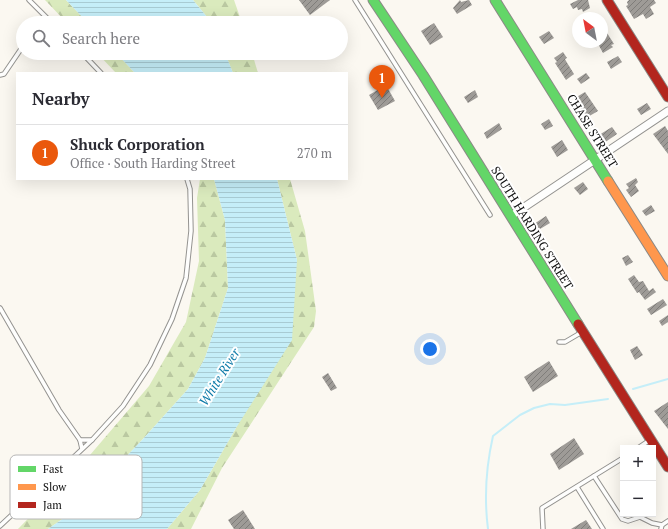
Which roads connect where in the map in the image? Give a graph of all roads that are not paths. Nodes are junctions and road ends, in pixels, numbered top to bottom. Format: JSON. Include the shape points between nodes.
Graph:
{"nodes":[{"id":1,"x":29,"y":0,"type":"edge"},
{"id":2,"x":355,"y":0,"type":"edge"},
{"id":3,"x":375,"y":0,"type":"edge"},
{"id":4,"x":495,"y":0,"type":"edge"},
{"id":5,"x":607,"y":0,"type":"edge"},
{"id":6,"x":45,"y":16,"type":"edge"},
{"id":7,"x":16,"y":56,"type":"edge"},
{"id":8,"x":89,"y":60,"type":"edge"},
{"id":9,"x":100,"y":72,"type":"edge"},
{"id":10,"x":0,"y":75,"type":"edge"},
{"id":11,"x":668,"y":97,"type":"edge"},
{"id":12,"x":668,"y":111,"type":"edge"},
{"id":13,"x":595,"y":160,"type":"junction"},
{"id":14,"x":187,"y":180,"type":"edge"},
{"id":15,"x":490,"y":216,"type":"dead end"},
{"id":16,"x":511,"y":216,"type":"junction"},
{"id":17,"x":668,"y":276,"type":"edge"},
{"id":18,"x":0,"y":308,"type":"edge"},
{"id":19,"x":583,"y":332,"type":"junction"},
{"id":20,"x":559,"y":342,"type":"dead end"},
{"id":21,"x":80,"y":440,"type":"junction"},
{"id":22,"x":92,"y":440,"type":"junction"},
{"id":23,"x":651,"y":440,"type":"junction"},
{"id":24,"x":643,"y":445,"type":"edge"},
{"id":25,"x":82,"y":448,"type":"junction"},
{"id":26,"x":75,"y":455,"type":"edge"},
{"id":27,"x":620,"y":460,"type":"edge"},
{"id":28,"x":668,"y":467,"type":"edge"},
{"id":29,"x":594,"y":476,"type":"junction"},
{"id":30,"x":577,"y":487,"type":"junction"},
{"id":31,"x":10,"y":516,"type":"edge"},
{"id":32,"x":668,"y":521,"type":"edge"},
{"id":33,"x":0,"y":526,"type":"edge"},
{"id":34,"x":662,"y":527,"type":"edge"},
{"id":35,"x":544,"y":529,"type":"edge"},
{"id":36,"x":603,"y":529,"type":"edge"}],
"edges":[{"from":1,"to":6,"type":"lane"},
{"from":2,"to":15,"type":"lane"},
{"from":3,"to":16,"type":"main road","name":"SOUTH HARDING STREET"},
{"from":4,"to":13,"type":"main road","name":"CHASE STREET"},
{"from":5,"to":11,"type":"main road"},
{"from":7,"to":10,"type":"lane","via":[[4,74]]},
{"from":8,"to":9,"type":"lane"},
{"from":12,"to":13,"type":"street"},
{"from":13,"to":16,"type":"street"},
{"from":13,"to":17,"type":"main road","name":"CHASE STREET"},
{"from":14,"to":22,"type":"lane","via":[[190,189],[191,231],[186,278],[172,319],[150,364],[123,406]]},
{"from":16,"to":19,"type":"main road","name":"SOUTH HARDING STREET"},
{"from":18,"to":21,"type":"lane","via":[[59,410]]},
{"from":19,"to":20,"type":"lane","via":[[565,342]]},
{"from":19,"to":23,"type":"main road","name":"SOUTH HARDING STREET"},
{"from":21,"to":22,"type":"lane"},
{"from":21,"to":25,"type":"lane"},
{"from":22,"to":25,"type":"lane"},
{"from":23,"to":24,"type":"lane"},
{"from":23,"to":28,"type":"main road","name":"SOUTH HARDING STREET"},
{"from":25,"to":26,"type":"lane"},
{"from":27,"to":29,"type":"lane"},
{"from":29,"to":30,"type":"lane"},
{"from":29,"to":34,"type":"lane","via":[[622,519],[628,521],[637,517]]},
{"from":30,"to":35,"type":"lane","via":[[542,508]]},
{"from":30,"to":36,"type":"lane"},
{"from":31,"to":33,"type":"lane"},
{"from":32,"to":34,"type":"lane"}]}
